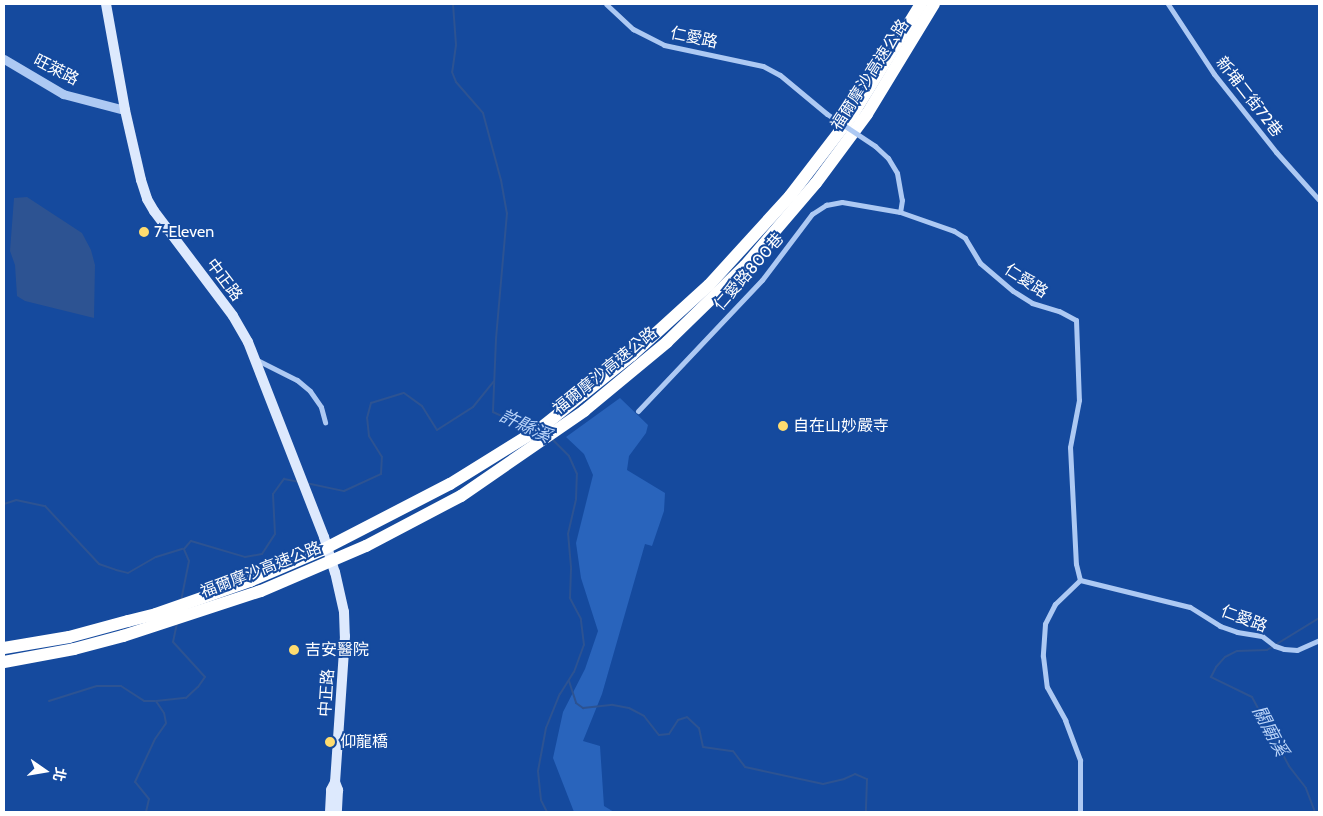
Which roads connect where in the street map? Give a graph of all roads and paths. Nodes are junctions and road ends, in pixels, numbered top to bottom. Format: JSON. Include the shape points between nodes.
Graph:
{"nodes":[{"id":1,"x":106,"y":4,"type":"edge"},
{"id":2,"x":606,"y":4,"type":"edge"},
{"id":3,"x":921,"y":4,"type":"edge"},
{"id":4,"x":934,"y":4,"type":"edge"},
{"id":5,"x":1168,"y":4,"type":"edge"},
{"id":6,"x":4,"y":59,"type":"edge"},
{"id":7,"x":125,"y":110,"type":"junction"},
{"id":8,"x":1319,"y":200,"type":"edge"},
{"id":9,"x":900,"y":212,"type":"junction"},
{"id":10,"x":256,"y":360,"type":"junction"},
{"id":11,"x":638,"y":411,"type":"dead end"},
{"id":12,"x":325,"y":422,"type":"dead end"},
{"id":13,"x":1080,"y":580,"type":"junction"},
{"id":14,"x":1319,"y":640,"type":"edge"},
{"id":15,"x":4,"y":648,"type":"edge"},
{"id":16,"x":4,"y":662,"type":"edge"},
{"id":17,"x":335,"y":782,"type":"junction"},
{"id":18,"x":330,"y":812,"type":"edge"},
{"id":19,"x":337,"y":812,"type":"edge"},
{"id":20,"x":1080,"y":812,"type":"edge"}],
"edges":[{"from":1,"to":7,"type":"main road","name":"中正路"},
{"from":2,"to":9,"type":"street","name":"仁愛路","bridge":true,"via":[[633,29],[664,45],[763,66],[780,75],[888,158],[897,173],[902,200]]},
{"from":3,"to":15,"type":"highway","name":"福爾摩沙高速公路","bridge":true,"via":[[853,114],[790,196],[709,285],[632,355],[542,427],[450,484],[322,550],[250,582],[156,614]]},
{"from":4,"to":16,"type":"highway","name":"福爾摩沙高速公路","bridge":true,"via":[[867,114],[810,190],[745,266],[628,376],[584,411],[461,496],[366,546],[261,591],[123,636]]},
{"from":5,"to":8,"type":"street","name":"新埔二街72巷","via":[[1214,74]]},
{"from":6,"to":7,"type":"street","name":"旺萊路","via":[[63,94]]},
{"from":7,"to":10,"type":"main road","name":"中正路","via":[[140,180],[154,212],[232,316]]},
{"from":9,"to":11,"type":"street","name":"仁愛路800巷","via":[[842,202],[826,205],[812,214],[762,280]]},
{"from":9,"to":13,"type":"street","name":"仁愛路","via":[[954,231],[965,238],[980,263],[1014,290],[1032,303],[1076,320],[1079,400],[1070,447],[1076,564]]},
{"from":10,"to":12,"type":"street","via":[[304,385],[321,407]]},
{"from":10,"to":17,"type":"main road","name":"中正路","via":[[318,521],[339,587],[345,624]]},
{"from":13,"to":14,"type":"street","name":"仁愛路","via":[[1190,607],[1220,626],[1262,636],[1275,646],[1297,650]]},
{"from":13,"to":20,"type":"street","via":[[1055,604],[1045,624],[1043,656],[1047,687],[1065,720],[1080,760]]},
{"from":17,"to":18,"type":"main road","name":"中正路","via":[[331,790]]},
{"from":17,"to":19,"type":"main road","name":"中正路"}]}
